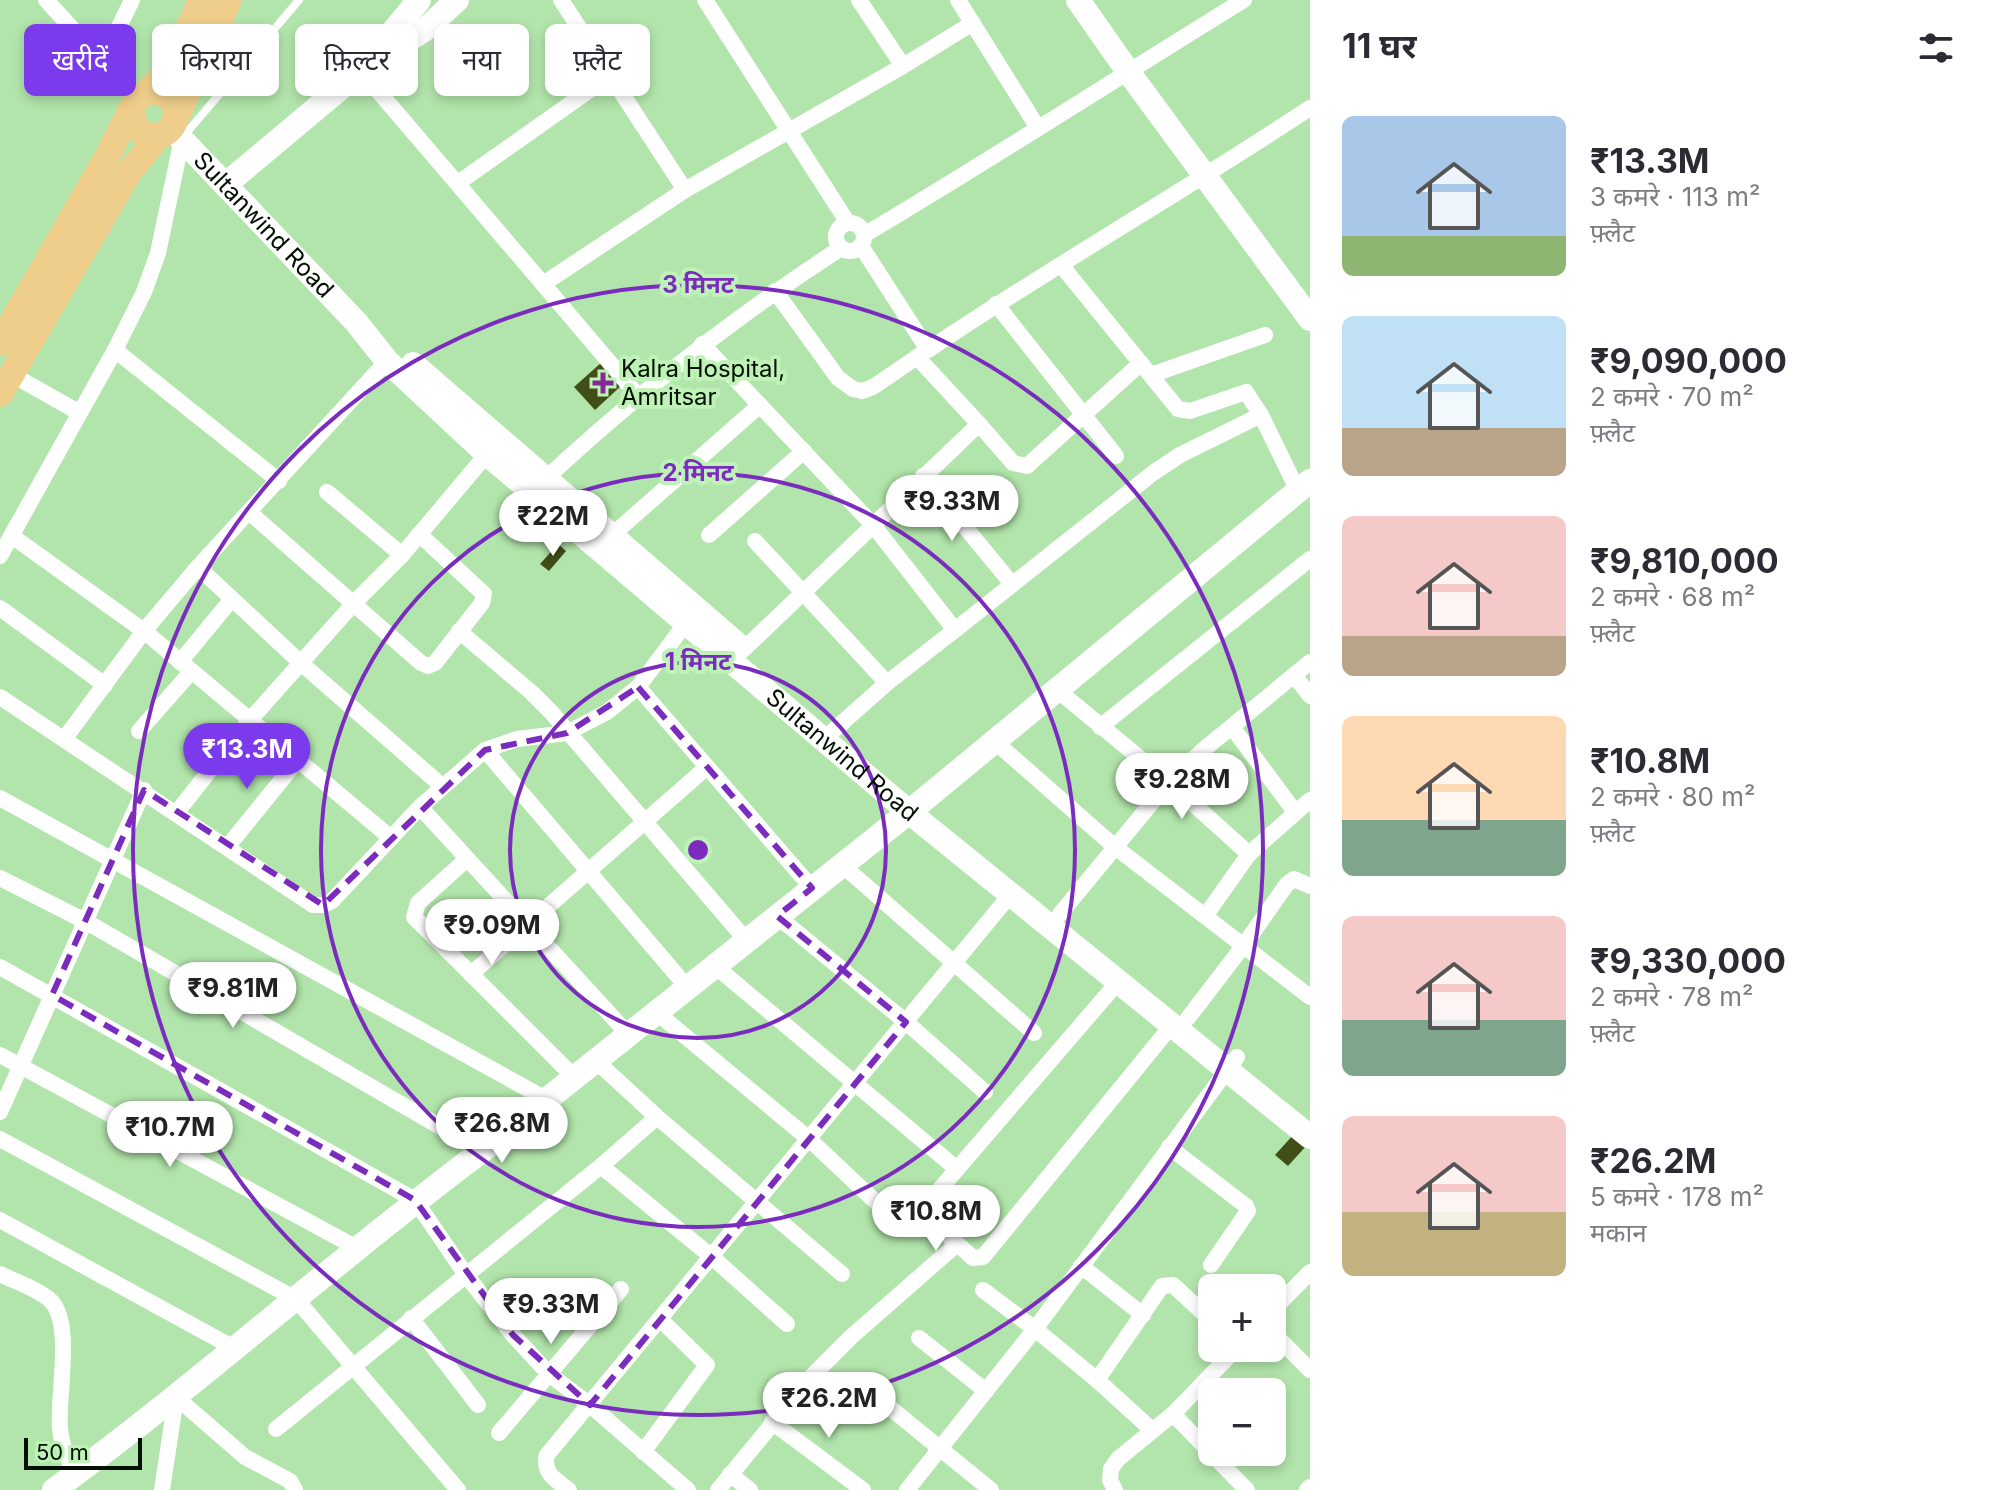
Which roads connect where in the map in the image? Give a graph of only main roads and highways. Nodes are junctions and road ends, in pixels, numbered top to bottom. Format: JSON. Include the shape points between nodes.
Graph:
{"nodes":[{"id":1,"x":201,"y":0,"type":"edge"},
{"id":2,"x":229,"y":0,"type":"edge"},
{"id":3,"x":419,"y":0,"type":"edge"},
{"id":4,"x":457,"y":0,"type":"edge"},
{"id":5,"x":1078,"y":0,"type":"edge"},
{"id":6,"x":399,"y":24,"type":"edge"},
{"id":7,"x":418,"y":34,"type":"edge"},
{"id":8,"x":331,"y":96,"type":"edge"},
{"id":9,"x":138,"y":99,"type":"junction"},
{"id":10,"x":172,"y":130,"type":"junction"},
{"id":11,"x":225,"y":185,"type":"junction"},
{"id":12,"x":1310,"y":319,"type":"edge"},
{"id":13,"x":356,"y":322,"type":"junction"},
{"id":14,"x":0,"y":343,"type":"edge"},
{"id":15,"x":6,"y":384,"type":"edge"},
{"id":16,"x":539,"y":485,"type":"junction"},
{"id":17,"x":1304,"y":486,"type":"edge"},
{"id":18,"x":691,"y":616,"type":"junction"},
{"id":19,"x":915,"y":806,"type":"junction"},
{"id":20,"x":1180,"y":1021,"type":"junction"},
{"id":21,"x":1232,"y":1063,"type":"junction"},
{"id":22,"x":1310,"y":1117,"type":"edge"},
{"id":23,"x":1310,"y":1137,"type":"edge"},
{"id":24,"x":54,"y":1490,"type":"edge"}],
"edges":[{"from":1,"to":9,"type":"main road","via":[[171,68]]},
{"from":2,"to":10,"type":"main road"},
{"from":3,"to":6,"type":"main road"},
{"from":4,"to":7,"type":"main road"},
{"from":5,"to":12,"type":"main road"},
{"from":8,"to":11,"type":"main road"},
{"from":9,"to":10,"type":"main road","via":[[155,91],[172,100]]},
{"from":9,"to":10,"type":"main road","via":[[131,118],[135,126],[150,136]]},
{"from":9,"to":14,"type":"main road"},
{"from":10,"to":11,"type":"main road","name":"Sultanwind Road"},
{"from":10,"to":15,"type":"main road","via":[[129,172]]},
{"from":11,"to":13,"type":"main road","name":"Sultanwind Road"},
{"from":13,"to":16,"type":"main road","name":"Sultanwind Road","via":[[395,348]]},
{"from":13,"to":16,"type":"main road","name":"Sultanwind Road","via":[[387,361],[487,454]]},
{"from":16,"to":18,"type":"main road","name":"Sultanwind Road"},
{"from":16,"to":18,"type":"main road","name":"Sultanwind Road","via":[[611,536]]},
{"from":17,"to":19,"type":"main road"},
{"from":18,"to":19,"type":"main road","name":"Sultanwind Road"},
{"from":18,"to":19,"type":"main road","name":"Sultanwind Road","via":[[743,650]]},
{"from":19,"to":20,"type":"main road","name":"Sultanwind Road","via":[[1060,914]]},
{"from":19,"to":20,"type":"main road","name":"Sultanwind Road","via":[[1118,982]]},
{"from":19,"to":24,"type":"main road"},
{"from":20,"to":21,"type":"main road","name":"Sultanwind Road"},
{"from":21,"to":22,"type":"main road"},
{"from":21,"to":23,"type":"main road","name":"Sultanwind Road"}]}
